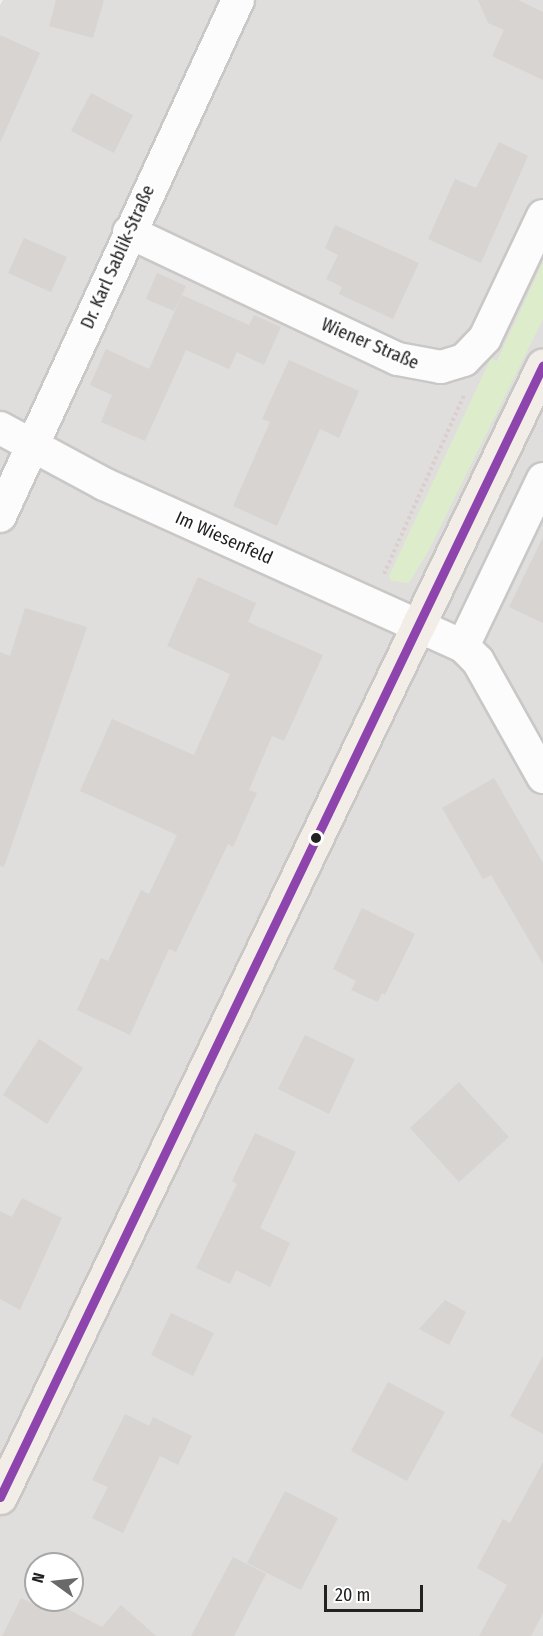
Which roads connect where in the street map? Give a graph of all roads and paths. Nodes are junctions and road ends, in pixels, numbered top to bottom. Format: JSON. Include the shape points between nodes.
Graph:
{"nodes":[{"id":1,"x":238,"y":0,"type":"edge"},
{"id":2,"x":543,"y":216,"type":"edge"},
{"id":3,"x":129,"y":232,"type":"junction"},
{"id":4,"x":464,"y":360,"type":"junction"},
{"id":5,"x":543,"y":365,"type":"edge"},
{"id":6,"x":0,"y":428,"type":"edge"},
{"id":7,"x":33,"y":444,"type":"junction"},
{"id":8,"x":543,"y":478,"type":"edge"},
{"id":9,"x":0,"y":516,"type":"edge"},
{"id":10,"x":371,"y":605,"type":"junction"},
{"id":11,"x":418,"y":626,"type":"junction"},
{"id":12,"x":463,"y":646,"type":"junction"},
{"id":13,"x":543,"y":777,"type":"edge"},
{"id":14,"x":0,"y":1497,"type":"edge"}],
"edges":[{"from":1,"to":3,"type":"street","name":"Dr. Karl Sablik-Straße"},
{"from":2,"to":4,"type":"street","via":[[485,338]]},
{"from":3,"to":4,"type":"street","name":"Wiener Straße","via":[[398,359],[427,368]]},
{"from":3,"to":7,"type":"street","name":"Dr. Karl Sablik-Straße"},
{"from":4,"to":10,"type":"path","via":[[474,371]]},
{"from":5,"to":11,"type":"main road"},
{"from":6,"to":7,"type":"street","name":"Im Wiesenfeld"},
{"from":7,"to":9,"type":"street","name":"Dr. Karl Sablik-Straße"},
{"from":7,"to":10,"type":"street","name":"Im Wiesenfeld","via":[[104,484]]},
{"from":8,"to":12,"type":"street"},
{"from":10,"to":11,"type":"street","name":"Im Wiesenfeld"},
{"from":11,"to":12,"type":"street","name":"Im Wiesenfeld"},
{"from":11,"to":14,"type":"main road"},
{"from":12,"to":13,"type":"street","via":[[477,661]]}]}
